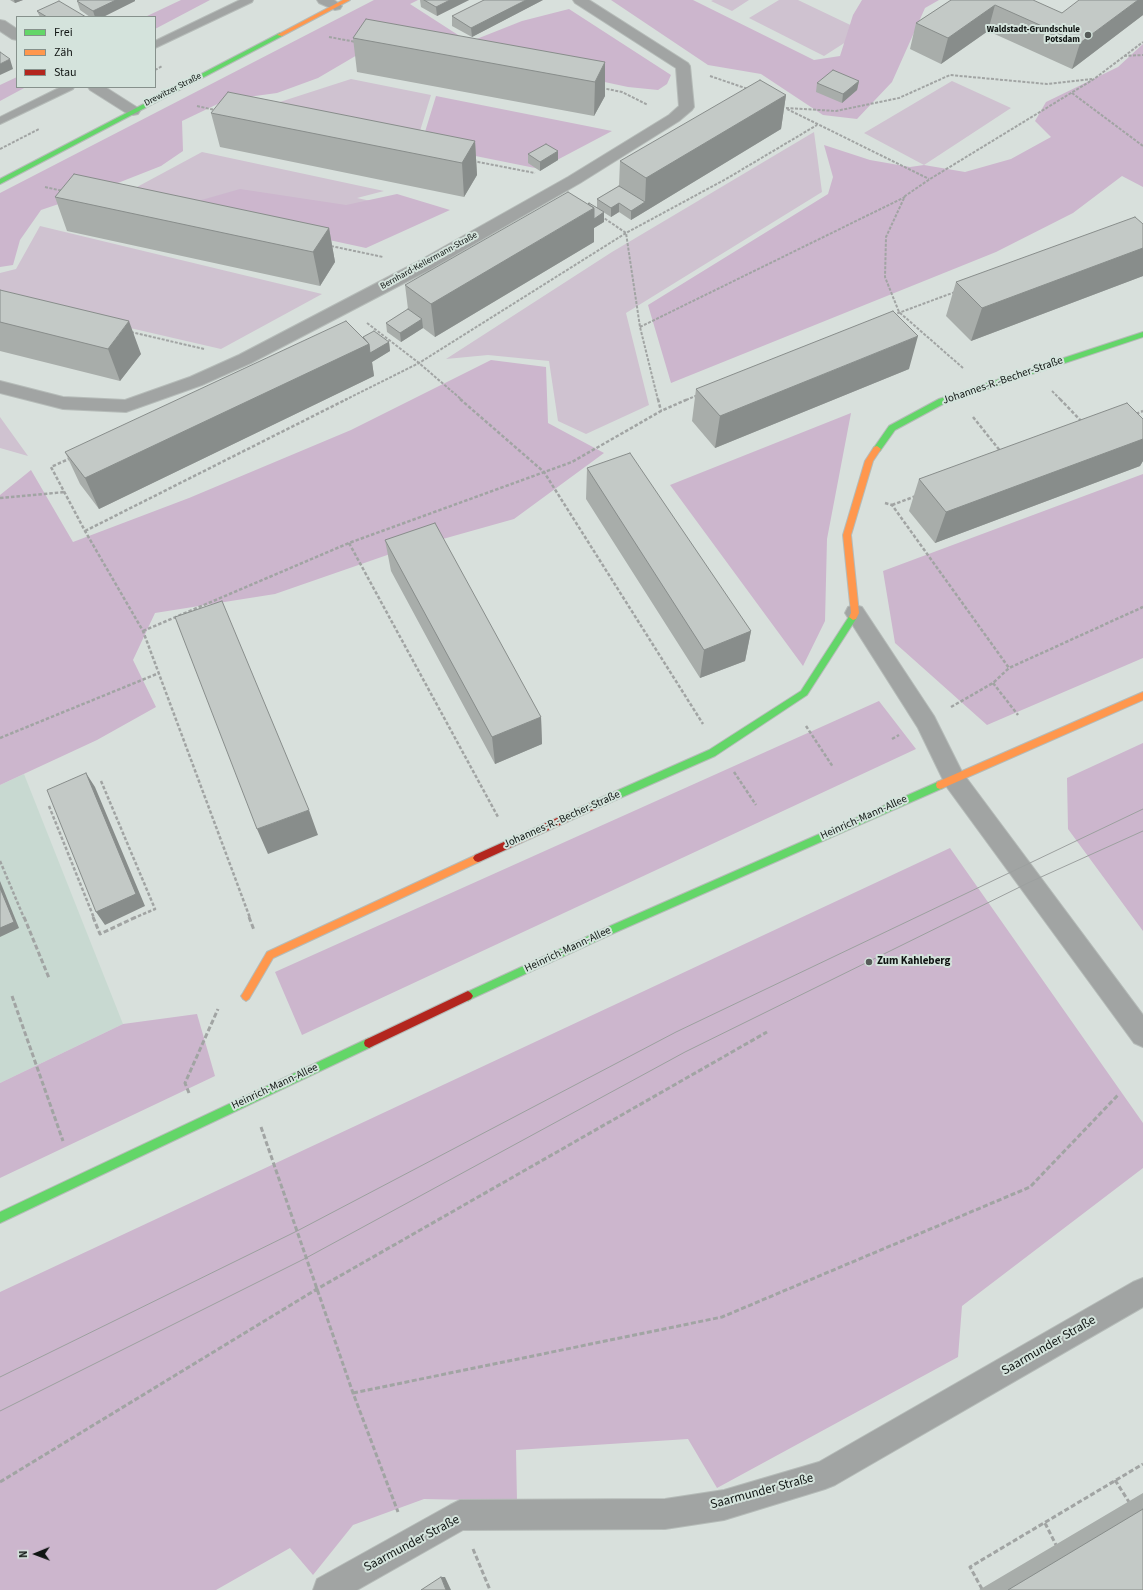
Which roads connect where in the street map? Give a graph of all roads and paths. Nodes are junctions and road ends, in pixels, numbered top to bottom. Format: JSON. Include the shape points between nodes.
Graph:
{"nodes":[{"id":1,"x":248,"y":0,"type":"edge"},
{"id":2,"x":582,"y":1,"type":"edge"},
{"id":3,"x":335,"y":2,"type":"edge"},
{"id":4,"x":0,"y":24,"type":"edge"},
{"id":5,"x":16,"y":35,"type":"edge"},
{"id":6,"x":328,"y":37,"type":"dead end"},
{"id":7,"x":1143,"y":42,"type":"edge"},
{"id":8,"x":359,"y":43,"type":"edge"},
{"id":9,"x":156,"y":45,"type":"edge"},
{"id":10,"x":1123,"y":56,"type":"junction"},
{"id":11,"x":1143,"y":56,"type":"edge"},
{"id":12,"x":683,"y":66,"type":"junction"},
{"id":13,"x":1094,"y":78,"type":"junction"},
{"id":14,"x":599,"y":87,"type":"edge"},
{"id":15,"x":67,"y":88,"type":"edge"},
{"id":16,"x":97,"y":88,"type":"edge"},
{"id":17,"x":749,"y":90,"type":"edge"},
{"id":18,"x":1072,"y":93,"type":"junction"},
{"id":19,"x":196,"y":106,"type":"dead end"},
{"id":20,"x":782,"y":106,"type":"edge"},
{"id":21,"x":786,"y":108,"type":"junction"},
{"id":22,"x":133,"y":111,"type":"junction"},
{"id":23,"x":219,"y":111,"type":"edge"},
{"id":24,"x":674,"y":118,"type":"junction"},
{"id":25,"x":0,"y":121,"type":"edge"},
{"id":26,"x":817,"y":125,"type":"junction"},
{"id":27,"x":1143,"y":146,"type":"edge"},
{"id":28,"x":466,"y":159,"type":"edge"},
{"id":29,"x":574,"y":180,"type":"junction"},
{"id":30,"x":930,"y":180,"type":"junction"},
{"id":31,"x":0,"y":182,"type":"edge"},
{"id":32,"x":42,"y":186,"type":"dead end"},
{"id":33,"x":65,"y":191,"type":"edge"},
{"id":34,"x":905,"y":196,"type":"junction"},
{"id":35,"x":601,"y":216,"type":"edge"},
{"id":36,"x":626,"y":233,"type":"junction"},
{"id":37,"x":330,"y":246,"type":"dead end"},
{"id":38,"x":423,"y":266,"type":"junction"},
{"id":39,"x":958,"y":291,"type":"dead end"},
{"id":40,"x":899,"y":312,"type":"junction"},
{"id":41,"x":892,"y":315,"type":"edge"},
{"id":42,"x":364,"y":320,"type":"dead end"},
{"id":43,"x":640,"y":327,"type":"junction"},
{"id":44,"x":130,"y":332,"type":"dead end"},
{"id":45,"x":1143,"y":334,"type":"edge"},
{"id":46,"x":245,"y":358,"type":"junction"},
{"id":47,"x":419,"y":363,"type":"junction"},
{"id":48,"x":1034,"y":370,"type":"junction"},
{"id":49,"x":966,"y":371,"type":"dead end"},
{"id":50,"x":0,"y":387,"type":"edge"},
{"id":51,"x":704,"y":393,"type":"edge"},
{"id":52,"x":956,"y":396,"type":"junction"},
{"id":53,"x":661,"y":411,"type":"junction"},
{"id":54,"x":1143,"y":412,"type":"edge"},
{"id":55,"x":1130,"y":416,"type":"edge"},
{"id":56,"x":1085,"y":426,"type":"edge"},
{"id":57,"x":1004,"y":456,"type":"edge"},
{"id":58,"x":72,"y":457,"type":"edge"},
{"id":59,"x":544,"y":472,"type":"junction"},
{"id":60,"x":65,"y":492,"type":"junction"},
{"id":61,"x":921,"y":494,"type":"edge"},
{"id":62,"x":858,"y":497,"type":"junction"},
{"id":63,"x":0,"y":498,"type":"edge"},
{"id":64,"x":892,"y":505,"type":"junction"},
{"id":65,"x":85,"y":531,"type":"junction"},
{"id":66,"x":349,"y":543,"type":"junction"},
{"id":67,"x":1143,"y":607,"type":"edge"},
{"id":68,"x":855,"y":613,"type":"junction"},
{"id":69,"x":143,"y":631,"type":"junction"},
{"id":70,"x":1008,"y":668,"type":"junction"},
{"id":71,"x":159,"y":673,"type":"junction"},
{"id":72,"x":994,"y":683,"type":"junction"},
{"id":73,"x":1143,"y":696,"type":"edge"},
{"id":74,"x":965,"y":700,"type":"dead end"},
{"id":75,"x":790,"y":702,"type":"junction"},
{"id":76,"x":1018,"y":715,"type":"dead end"},
{"id":77,"x":0,"y":738,"type":"edge"},
{"id":78,"x":719,"y":748,"type":"junction"},
{"id":79,"x":833,"y":767,"type":"dead end"},
{"id":80,"x":954,"y":779,"type":"junction"},
{"id":81,"x":101,"y":781,"type":"dead end"},
{"id":82,"x":756,"y":805,"type":"dead end"},
{"id":83,"x":49,"y":806,"type":"edge"},
{"id":84,"x":501,"y":822,"type":"dead end"},
{"id":85,"x":0,"y":861,"type":"edge"},
{"id":86,"x":255,"y":933,"type":"dead end"},
{"id":87,"x":49,"y":978,"type":"dead end"},
{"id":88,"x":12,"y":996,"type":"dead end"},
{"id":89,"x":246,"y":996,"type":"dead end"},
{"id":90,"x":221,"y":1003,"type":"dead end"},
{"id":91,"x":767,"y":1032,"type":"dead end"},
{"id":92,"x":1143,"y":1035,"type":"edge"},
{"id":93,"x":1118,"y":1095,"type":"dead end"},
{"id":94,"x":250,"y":1098,"type":"junction"},
{"id":95,"x":201,"y":1121,"type":"junction"},
{"id":96,"x":63,"y":1141,"type":"dead end"},
{"id":97,"x":0,"y":1218,"type":"edge"},
{"id":98,"x":317,"y":1289,"type":"junction"},
{"id":99,"x":1143,"y":1292,"type":"edge"},
{"id":100,"x":353,"y":1393,"type":"junction"},
{"id":101,"x":1143,"y":1464,"type":"edge"},
{"id":102,"x":1115,"y":1480,"type":"junction"},
{"id":103,"x":0,"y":1482,"type":"edge"},
{"id":104,"x":1129,"y":1502,"type":"dead end"},
{"id":105,"x":460,"y":1516,"type":"junction"},
{"id":106,"x":1045,"y":1523,"type":"junction"},
{"id":107,"x":410,"y":1543,"type":"junction"},
{"id":108,"x":1056,"y":1544,"type":"dead end"},
{"id":109,"x":982,"y":1589,"type":"dead end"},
{"id":110,"x":328,"y":1590,"type":"edge"},
{"id":111,"x":490,"y":1590,"type":"edge"}],
"edges":[{"from":1,"to":9,"type":"lane"},
{"from":2,"to":12,"type":"street"},
{"from":3,"to":22,"type":"street","name":"Drewitzer Straße"},
{"from":4,"to":5,"type":"street"},
{"from":6,"to":8,"type":"path"},
{"from":7,"to":10,"type":"path"},
{"from":10,"to":11,"type":"path"},
{"from":10,"to":13,"type":"path"},
{"from":12,"to":17,"type":"path"},
{"from":12,"to":24,"type":"street","name":"Bernhard-Kellermann-Straße","via":[[687,107]]},
{"from":13,"to":18,"type":"path"},
{"from":13,"to":21,"type":"path","via":[[1047,84],[950,75],[899,98],[852,108],[836,111]]},
{"from":14,"to":24,"type":"path","via":[[622,92]]},
{"from":15,"to":25,"type":"lane"},
{"from":16,"to":22,"type":"street"},
{"from":18,"to":27,"type":"path"},
{"from":18,"to":30,"type":"path"},
{"from":19,"to":23,"type":"path"},
{"from":20,"to":21,"type":"path"},
{"from":21,"to":26,"type":"path"},
{"from":22,"to":31,"type":"street","name":"Drewitzer Straße"},
{"from":24,"to":29,"type":"street","name":"Bernhard-Kellermann-Straße"},
{"from":26,"to":30,"type":"path"},
{"from":26,"to":36,"type":"path","via":[[726,179]]},
{"from":28,"to":29,"type":"path"},
{"from":29,"to":38,"type":"street","name":"Bernhard-Kellermann-Straße"},
{"from":30,"to":34,"type":"path"},
{"from":32,"to":33,"type":"path"},
{"from":34,"to":40,"type":"path","via":[[886,238],[885,277]]},
{"from":34,"to":43,"type":"path"},
{"from":35,"to":36,"type":"path"},
{"from":36,"to":43,"type":"path"},
{"from":36,"to":47,"type":"path"},
{"from":37,"to":38,"type":"path"},
{"from":38,"to":46,"type":"street","name":"Bernhard-Kellermann-Straße"},
{"from":39,"to":40,"type":"path"},
{"from":40,"to":41,"type":"path"},
{"from":40,"to":49,"type":"path"},
{"from":42,"to":47,"type":"path"},
{"from":43,"to":53,"type":"path"},
{"from":44,"to":46,"type":"path"},
{"from":45,"to":48,"type":"street","name":"Johannes-R.-Becher-Straße"},
{"from":46,"to":50,"type":"street","name":"Bernhard-Kellermann-Straße","via":[[196,382],[126,406],[63,403]]},
{"from":47,"to":59,"type":"path"},
{"from":47,"to":65,"type":"path"},
{"from":48,"to":52,"type":"street","name":"Johannes-R.-Becher-Straße"},
{"from":48,"to":56,"type":"path"},
{"from":51,"to":53,"type":"path"},
{"from":52,"to":57,"type":"path"},
{"from":52,"to":62,"type":"street","name":"Johannes-R.-Becher-Straße","via":[[892,428],[870,461]]},
{"from":53,"to":59,"type":"path","via":[[572,462]]},
{"from":54,"to":55,"type":"path"},
{"from":58,"to":60,"type":"path","via":[[51,467]]},
{"from":59,"to":66,"type":"path"},
{"from":59,"to":78,"type":"path"},
{"from":60,"to":63,"type":"path"},
{"from":60,"to":65,"type":"path"},
{"from":61,"to":64,"type":"path"},
{"from":62,"to":64,"type":"path"},
{"from":62,"to":68,"type":"street","name":"Johannes-R.-Becher-Straße","via":[[847,536]]},
{"from":64,"to":70,"type":"path"},
{"from":65,"to":69,"type":"path"},
{"from":66,"to":69,"type":"path"},
{"from":66,"to":84,"type":"path"},
{"from":67,"to":70,"type":"path"},
{"from":68,"to":75,"type":"street","name":"Johannes-R.-Becher-Straße","via":[[804,693]]},
{"from":68,"to":80,"type":"street","name":"Johannes-R.-Becher-Straße","via":[[926,722]]},
{"from":69,"to":71,"type":"path"},
{"from":70,"to":72,"type":"path"},
{"from":71,"to":77,"type":"path"},
{"from":71,"to":86,"type":"path"},
{"from":72,"to":74,"type":"path"},
{"from":72,"to":76,"type":"path"},
{"from":73,"to":80,"type":"street","name":"Heinrich-Mann-Allee"},
{"from":75,"to":78,"type":"street","name":"Johannes-R.-Becher-Straße"},
{"from":75,"to":79,"type":"path"},
{"from":78,"to":82,"type":"path"},
{"from":78,"to":89,"type":"street","name":"Johannes-R.-Becher-Straße","via":[[270,955]]},
{"from":80,"to":92,"type":"street"},
{"from":80,"to":94,"type":"street","name":"Heinrich-Mann-Allee","via":[[611,930]]},
{"from":81,"to":83,"type":"path","via":[[155,909],[100,934]]},
{"from":85,"to":87,"type":"path"},
{"from":88,"to":96,"type":"path"},
{"from":90,"to":95,"type":"path","via":[[185,1083]]},
{"from":91,"to":98,"type":"path"},
{"from":93,"to":100,"type":"path","via":[[1030,1187],[722,1317]]},
{"from":94,"to":95,"type":"street","name":"Heinrich-Mann-Allee"},
{"from":94,"to":98,"type":"path"},
{"from":95,"to":97,"type":"street","name":"Heinrich-Mann-Allee"},
{"from":98,"to":100,"type":"path"},
{"from":98,"to":103,"type":"path"},
{"from":99,"to":105,"type":"street","name":"Saarmunder Straße","via":[[825,1475],[724,1505],[665,1514]]},
{"from":100,"to":107,"type":"path"},
{"from":101,"to":102,"type":"path"},
{"from":102,"to":104,"type":"path"},
{"from":102,"to":106,"type":"path"},
{"from":105,"to":107,"type":"street","name":"Saarmunder Straße"},
{"from":105,"to":111,"type":"path"},
{"from":106,"to":108,"type":"path"},
{"from":106,"to":109,"type":"path","via":[[970,1567]]},
{"from":107,"to":110,"type":"street","name":"Saarmunder Straße"}]}
